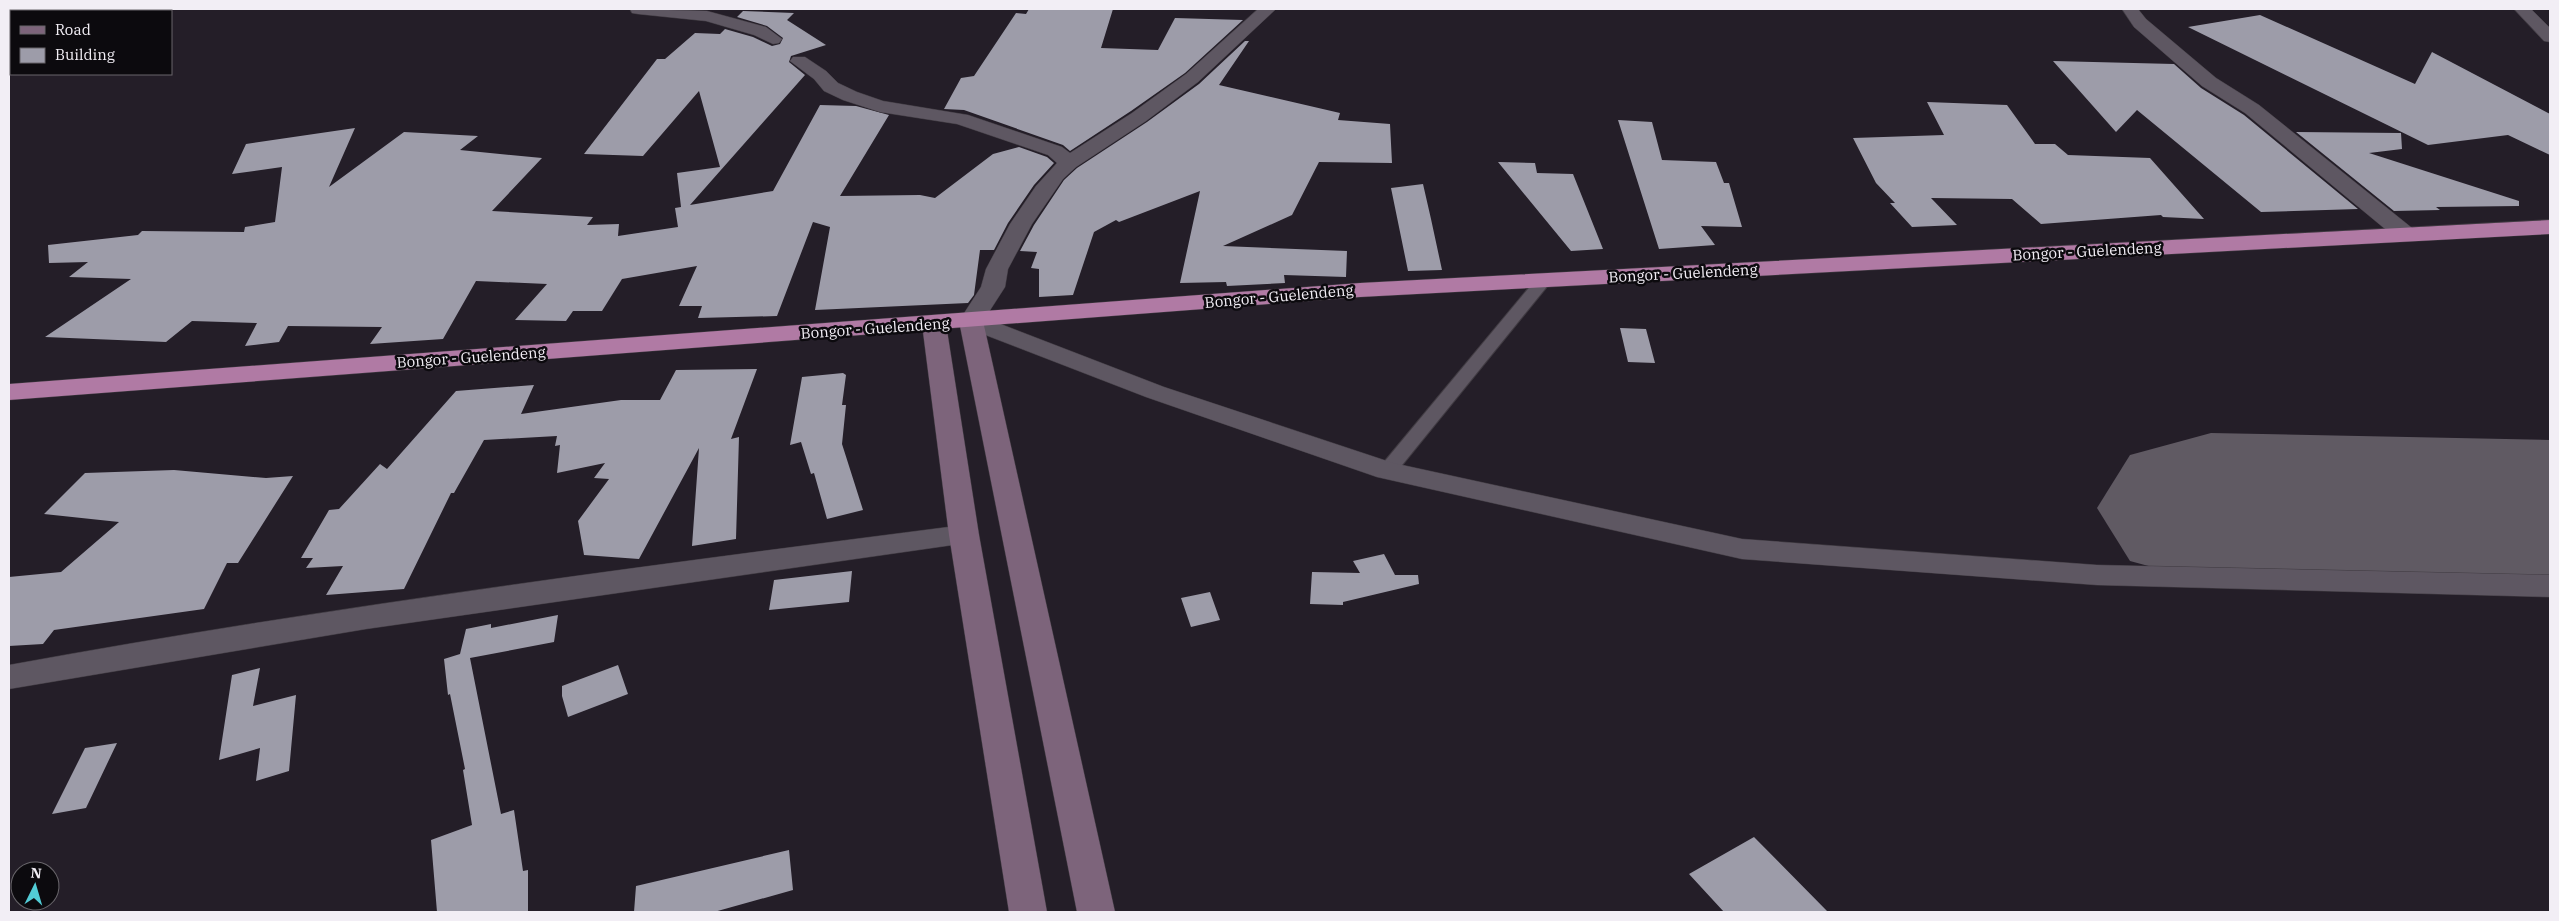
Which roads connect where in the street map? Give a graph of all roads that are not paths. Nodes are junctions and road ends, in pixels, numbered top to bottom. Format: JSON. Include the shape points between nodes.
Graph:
{"nodes":[{"id":1,"x":638,"y":9,"type":"edge"},
{"id":2,"x":1268,"y":9,"type":"edge"},
{"id":3,"x":2130,"y":9,"type":"edge"},
{"id":4,"x":2522,"y":9,"type":"edge"},
{"id":5,"x":2550,"y":37,"type":"edge"},
{"id":6,"x":774,"y":39,"type":"dead end"},
{"id":7,"x":800,"y":61,"type":"dead end"},
{"id":8,"x":1069,"y":163,"type":"junction"},
{"id":9,"x":2550,"y":227,"type":"edge"},
{"id":10,"x":2404,"y":233,"type":"junction"},
{"id":11,"x":1543,"y":281,"type":"junction"},
{"id":12,"x":971,"y":322,"type":"junction"},
{"id":13,"x":934,"y":324,"type":"junction"},
{"id":14,"x":9,"y":392,"type":"edge"},
{"id":15,"x":1387,"y":471,"type":"junction"},
{"id":16,"x":964,"y":535,"type":"junction"},
{"id":17,"x":2550,"y":586,"type":"edge"},
{"id":18,"x":9,"y":677,"type":"edge"},
{"id":19,"x":1028,"y":912,"type":"edge"},
{"id":20,"x":1096,"y":912,"type":"edge"}],
"edges":[{"from":1,"to":6,"type":"street","via":[[707,16],[760,31]]},
{"from":2,"to":8,"type":"street","via":[[1192,78]]},
{"from":3,"to":10,"type":"street","via":[[2140,23],[2209,82],[2252,109]]},
{"from":4,"to":5,"type":"street"},
{"from":7,"to":8,"type":"street","via":[[831,87],[850,96],[880,106],[968,121],[1055,151]]},
{"from":8,"to":12,"type":"street","via":[[1043,190],[1021,224],[997,269],[993,287]]},
{"from":9,"to":10,"type":"highway","name":"Bongor - Guelendeng"},
{"from":10,"to":11,"type":"highway","name":"Bongor - Guelendeng"},
{"from":11,"to":12,"type":"highway","name":"Bongor - Guelendeng","via":[[1360,290]]},
{"from":11,"to":15,"type":"lane"},
{"from":12,"to":13,"type":"highway","name":"Bongor - Guelendeng"},
{"from":12,"to":15,"type":"street","via":[[1155,392]]},
{"from":12,"to":20,"type":"main road"},
{"from":13,"to":14,"type":"highway","name":"Bongor - Guelendeng"},
{"from":13,"to":16,"type":"main road"},
{"from":15,"to":17,"type":"street","via":[[1742,549],[2097,575]]},
{"from":16,"to":18,"type":"street","via":[[635,578],[143,652]]},
{"from":16,"to":19,"type":"main road"}]}
